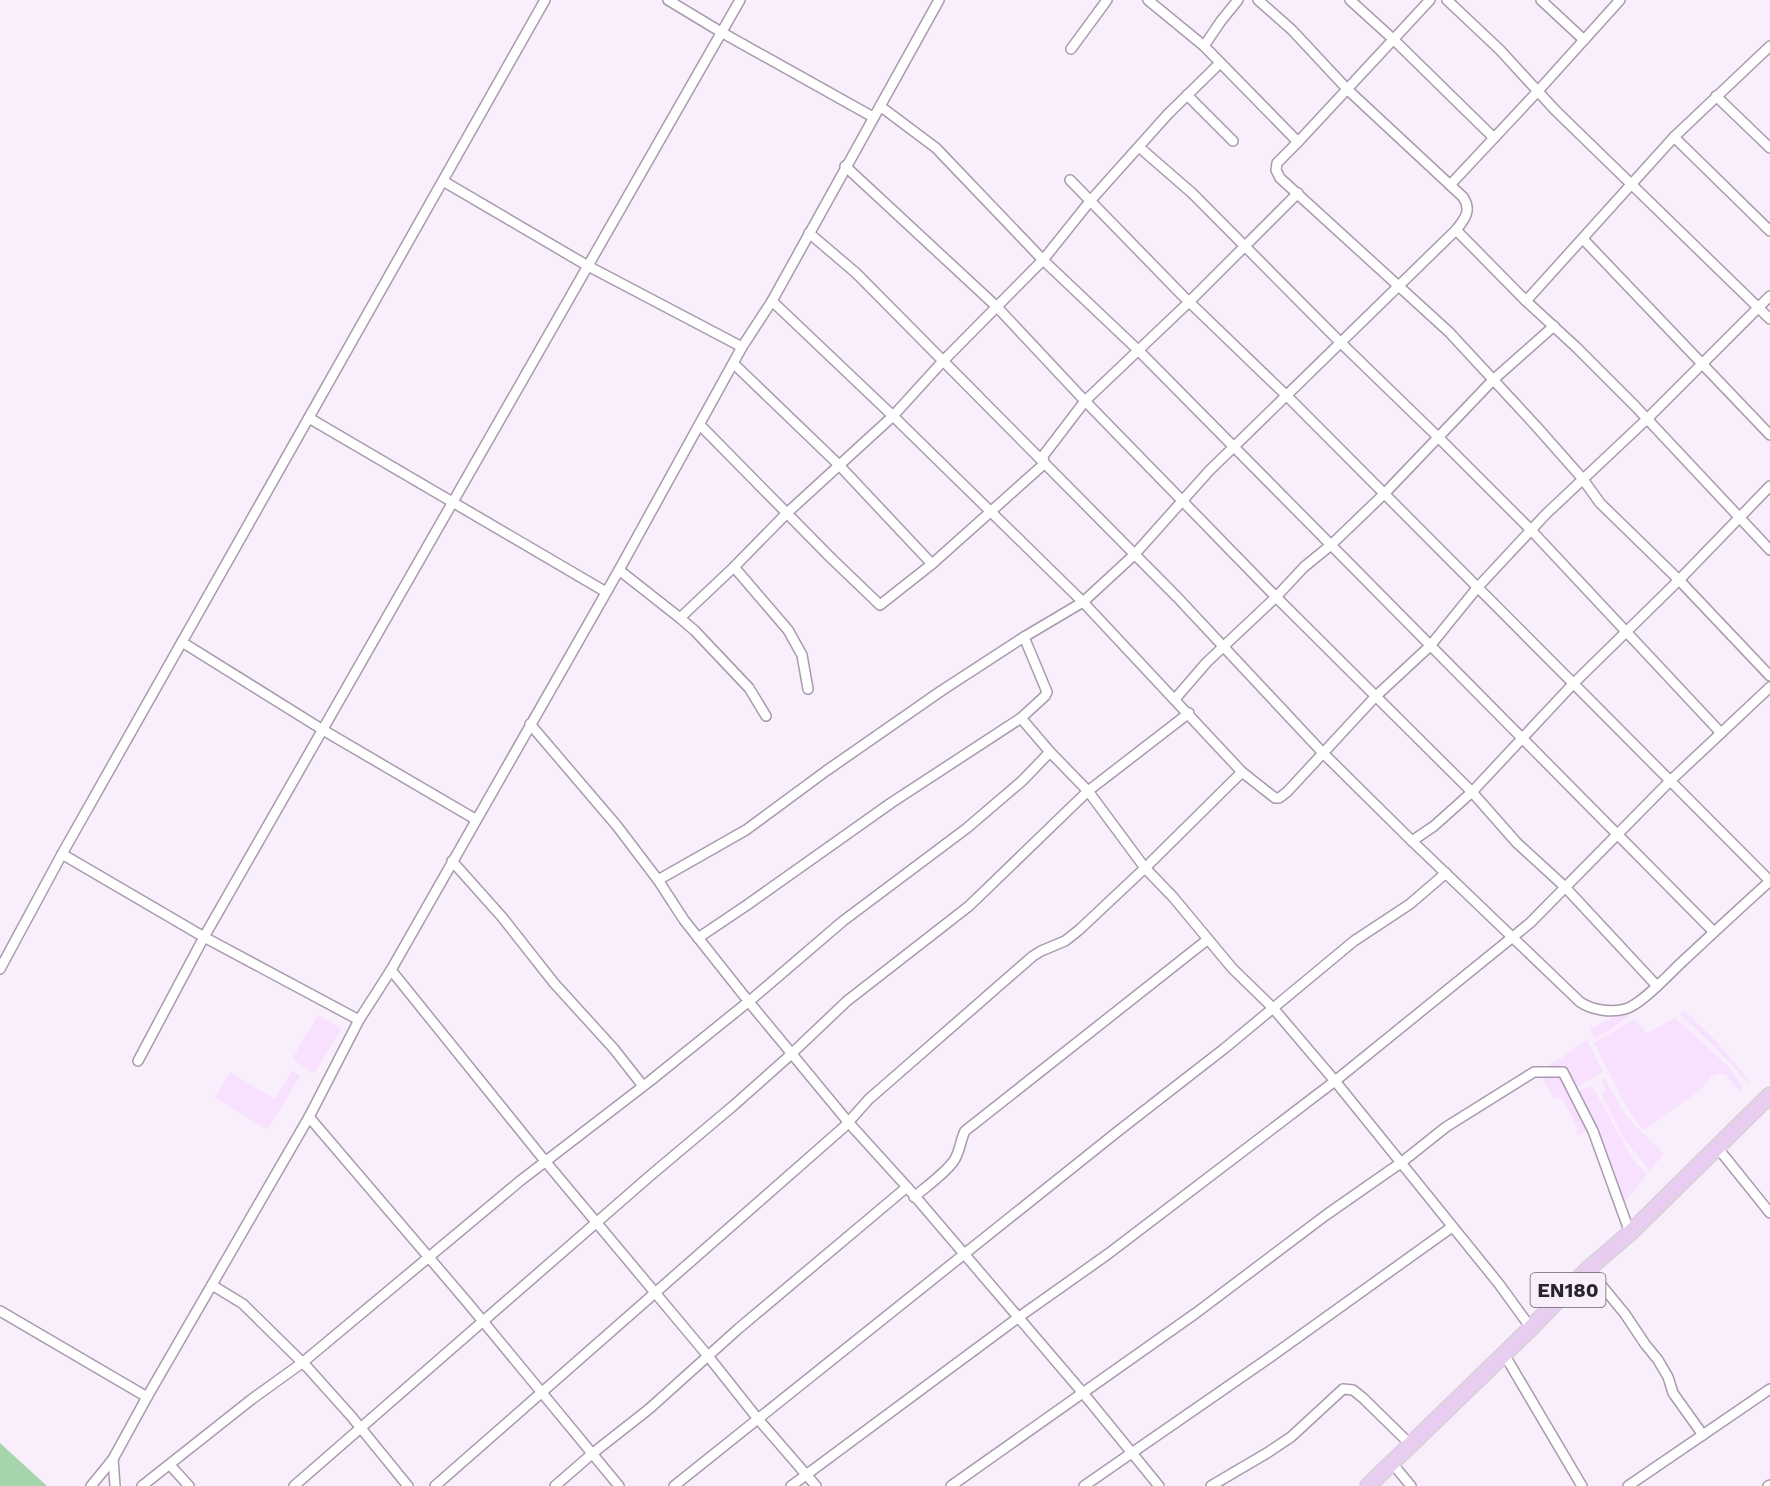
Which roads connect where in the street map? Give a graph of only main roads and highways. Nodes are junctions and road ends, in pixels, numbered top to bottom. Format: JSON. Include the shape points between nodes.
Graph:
{"nodes":[{"id":1,"x":1770,"y":1095,"type":"edge"},
{"id":2,"x":1368,"y":1486,"type":"edge"}],
"edges":[{"from":1,"to":2,"type":"main road","number":"EN180"}]}
